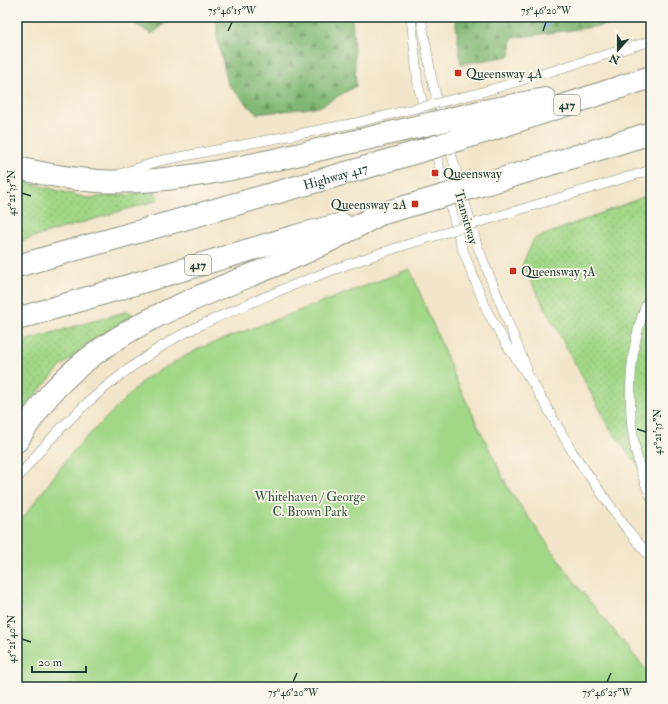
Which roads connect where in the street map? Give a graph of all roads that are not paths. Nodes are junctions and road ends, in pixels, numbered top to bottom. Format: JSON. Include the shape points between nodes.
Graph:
{"nodes":[{"id":1,"x":410,"y":17,"type":"edge"},
{"id":2,"x":421,"y":17,"type":"edge"},
{"id":3,"x":651,"y":41,"type":"edge"},
{"id":4,"x":649,"y":78,"type":"edge"},
{"id":5,"x":483,"y":112,"type":"junction"},
{"id":6,"x":651,"y":133,"type":"edge"},
{"id":7,"x":17,"y":168,"type":"edge"},
{"id":8,"x":651,"y":170,"type":"edge"},
{"id":9,"x":380,"y":214,"type":"junction"},
{"id":10,"x":17,"y":266,"type":"edge"},
{"id":11,"x":651,"y":293,"type":"edge"},
{"id":12,"x":17,"y":320,"type":"edge"},
{"id":13,"x":534,"y":385,"type":"junction"},
{"id":14,"x":17,"y":441,"type":"edge"},
{"id":15,"x":17,"y":479,"type":"edge"},
{"id":16,"x":651,"y":497,"type":"edge"},
{"id":17,"x":651,"y":558,"type":"edge"}],
"edges":[{"from":1,"to":13,"type":"lane","name":"Transitway","via":[[418,85],[462,248],[488,313]]},
{"from":2,"to":13,"type":"lane","name":"Transitway","via":[[432,80],[477,245]]},
{"from":3,"to":5,"type":"lane"},
{"from":4,"to":5,"type":"highway"},
{"from":5,"to":7,"type":"highway","bridge":true,"via":[[358,131],[254,163],[190,175],[99,181],[57,177]]},
{"from":5,"to":10,"type":"highway","name":"Highway 417","bridge":true,"via":[[367,167]]},
{"from":6,"to":9,"type":"highway","number":"417","bridge":true},
{"from":8,"to":15,"type":"lane","bridge":true,"via":[[393,250],[278,291],[212,320],[160,348],[109,385],[64,425]]},
{"from":9,"to":12,"type":"highway","number":"417","via":[[296,236]]},
{"from":9,"to":14,"type":"highway","via":[[310,250],[158,315],[110,343],[53,392]]},
{"from":11,"to":16,"type":"lane","via":[[635,346],[630,392],[634,438],[643,478]]},
{"from":13,"to":17,"type":"lane","name":"Transitway","via":[[573,452],[626,528]]}]}
